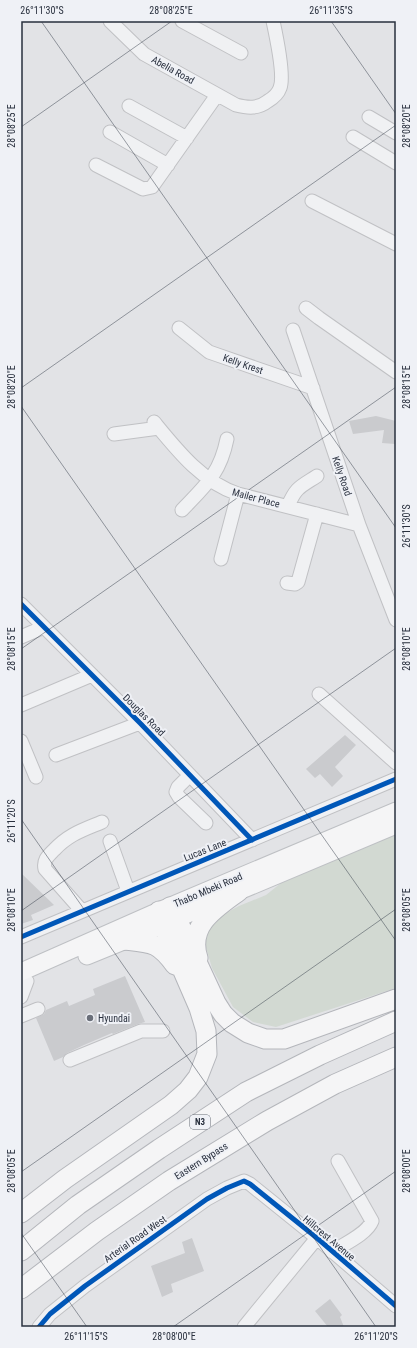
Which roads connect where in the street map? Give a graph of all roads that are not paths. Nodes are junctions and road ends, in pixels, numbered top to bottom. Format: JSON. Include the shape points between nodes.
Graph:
{"nodes":[{"id":1,"x":110,"y":21,"type":"edge"},
{"id":2,"x":182,"y":21,"type":"edge"},
{"id":3,"x":273,"y":21,"type":"edge"},
{"id":4,"x":241,"y":53,"type":"dead end"},
{"id":5,"x":218,"y":95,"type":"junction"},
{"id":6,"x":129,"y":106,"type":"dead end"},
{"id":7,"x":369,"y":117,"type":"dead end"},
{"id":8,"x":110,"y":132,"type":"dead end"},
{"id":9,"x":396,"y":133,"type":"edge"},
{"id":10,"x":353,"y":137,"type":"dead end"},
{"id":11,"x":187,"y":138,"type":"junction"},
{"id":12,"x":396,"y":163,"type":"edge"},
{"id":13,"x":96,"y":165,"type":"dead end"},
{"id":14,"x":168,"y":165,"type":"junction"},
{"id":15,"x":312,"y":201,"type":"dead end"},
{"id":16,"x":396,"y":244,"type":"edge"},
{"id":17,"x":306,"y":308,"type":"dead end"},
{"id":18,"x":179,"y":328,"type":"dead end"},
{"id":19,"x":293,"y":330,"type":"dead end"},
{"id":20,"x":396,"y":372,"type":"edge"},
{"id":21,"x":312,"y":388,"type":"junction"},
{"id":22,"x":114,"y":434,"type":"dead end"},
{"id":23,"x":227,"y":439,"type":"dead end"},
{"id":24,"x":317,"y":476,"type":"dead end"},
{"id":25,"x":211,"y":480,"type":"junction"},
{"id":26,"x":238,"y":494,"type":"junction"},
{"id":27,"x":288,"y":506,"type":"junction"},
{"id":28,"x":182,"y":510,"type":"dead end"},
{"id":29,"x":317,"y":514,"type":"junction"},
{"id":30,"x":359,"y":525,"type":"junction"},
{"id":31,"x":221,"y":560,"type":"dead end"},
{"id":32,"x":287,"y":583,"type":"dead end"},
{"id":33,"x":393,"y":599,"type":"edge"},
{"id":34,"x":21,"y":604,"type":"edge"},
{"id":35,"x":396,"y":620,"type":"edge"},
{"id":36,"x":44,"y":627,"type":"junction"},
{"id":37,"x":21,"y":637,"type":"edge"},
{"id":38,"x":92,"y":675,"type":"junction"},
{"id":39,"x":319,"y":694,"type":"dead end"},
{"id":40,"x":21,"y":704,"type":"edge"},
{"id":41,"x":140,"y":723,"type":"junction"},
{"id":42,"x":21,"y":741,"type":"edge"},
{"id":43,"x":56,"y":755,"type":"dead end"},
{"id":44,"x":396,"y":763,"type":"edge"},
{"id":45,"x":190,"y":775,"type":"junction"},
{"id":46,"x":36,"y":777,"type":"dead end"},
{"id":47,"x":396,"y":779,"type":"edge"},
{"id":48,"x":396,"y":811,"type":"edge"},
{"id":49,"x":102,"y":822,"type":"dead end"},
{"id":50,"x":206,"y":823,"type":"dead end"},
{"id":51,"x":396,"y":825,"type":"edge"},
{"id":52,"x":252,"y":840,"type":"junction"},
{"id":53,"x":110,"y":841,"type":"dead end"},
{"id":54,"x":239,"y":890,"type":"junction"},
{"id":55,"x":128,"y":891,"type":"junction"},
{"id":56,"x":82,"y":911,"type":"junction"},
{"id":57,"x":167,"y":916,"type":"junction"},
{"id":58,"x":21,"y":937,"type":"edge"},
{"id":59,"x":124,"y":940,"type":"junction"},
{"id":60,"x":23,"y":979,"type":"edge"},
{"id":61,"x":196,"y":981,"type":"junction"},
{"id":62,"x":21,"y":997,"type":"edge"},
{"id":63,"x":396,"y":999,"type":"edge"},
{"id":64,"x":38,"y":1009,"type":"dead end"},
{"id":65,"x":21,"y":1016,"type":"edge"},
{"id":66,"x":396,"y":1021,"type":"edge"},
{"id":67,"x":163,"y":1031,"type":"dead end"},
{"id":68,"x":396,"y":1057,"type":"edge"},
{"id":69,"x":70,"y":1060,"type":"dead end"},
{"id":70,"x":338,"y":1161,"type":"dead end"},
{"id":71,"x":250,"y":1184,"type":"joint"},
{"id":72,"x":21,"y":1213,"type":"edge"},
{"id":73,"x":317,"y":1238,"type":"junction"},
{"id":74,"x":21,"y":1251,"type":"edge"},
{"id":75,"x":332,"y":1252,"type":"junction"},
{"id":76,"x":21,"y":1289,"type":"edge"},
{"id":77,"x":396,"y":1306,"type":"edge"},
{"id":78,"x":39,"y":1327,"type":"edge"},
{"id":79,"x":244,"y":1327,"type":"edge"}],
"edges":[{"from":1,"to":5,"type":"street","name":"Abelia Road","via":[[144,54]]},
{"from":2,"to":4,"type":"street"},
{"from":3,"to":5,"type":"street","name":"Abelia Road","via":[[281,68],[281,87],[275,96],[260,106],[244,108]]},
{"from":5,"to":11,"type":"street"},
{"from":6,"to":11,"type":"street"},
{"from":7,"to":9,"type":"street"},
{"from":8,"to":14,"type":"street"},
{"from":10,"to":12,"type":"street"},
{"from":11,"to":14,"type":"street"},
{"from":13,"to":14,"type":"street","via":[[143,189],[152,187]]},
{"from":15,"to":16,"type":"street"},
{"from":17,"to":20,"type":"street"},
{"from":18,"to":21,"type":"street","name":"Kelly Krest","via":[[209,352]]},
{"from":19,"to":21,"type":"street","name":"Kelly Road"},
{"from":21,"to":30,"type":"street","name":"Kelly Road"},
{"from":22,"to":25,"type":"street","name":"Mailer Place","via":[[157,425],[191,464]]},
{"from":23,"to":25,"type":"street","via":[[224,454]]},
{"from":24,"to":27,"type":"street","via":[[297,488]]},
{"from":25,"to":26,"type":"street","name":"Mailer Place"},
{"from":25,"to":28,"type":"street"},
{"from":26,"to":27,"type":"street","name":"Mailer Place"},
{"from":26,"to":31,"type":"street"},
{"from":27,"to":29,"type":"street","name":"Mailer Place"},
{"from":29,"to":30,"type":"street","name":"Mailer Place"},
{"from":29,"to":32,"type":"street","via":[[298,582]]},
{"from":30,"to":33,"type":"street","name":"Kelly Road"},
{"from":33,"to":35,"type":"street","name":"Kelly Road"},
{"from":34,"to":36,"type":"street","name":"Douglas Road"},
{"from":36,"to":37,"type":"street"},
{"from":36,"to":38,"type":"street","name":"Douglas Road"},
{"from":38,"to":40,"type":"street"},
{"from":38,"to":41,"type":"street","name":"Douglas Road"},
{"from":39,"to":44,"type":"street"},
{"from":41,"to":43,"type":"street"},
{"from":41,"to":45,"type":"street","name":"Douglas Road"},
{"from":42,"to":46,"type":"street"},
{"from":45,"to":50,"type":"street","via":[[176,792]]},
{"from":45,"to":52,"type":"street","name":"Douglas Road"},
{"from":47,"to":52,"type":"street","name":"Lucas Lane"},
{"from":48,"to":57,"type":"main road","name":"Thabo Mbeki Road"},
{"from":49,"to":56,"type":"street","via":[[66,838],[46,858],[44,864],[45,869]]},
{"from":51,"to":54,"type":"main road","name":"Thabo Mbeki Road"},
{"from":52,"to":55,"type":"street","name":"Lucas Lane"},
{"from":53,"to":55,"type":"street"},
{"from":54,"to":57,"type":"main road","name":"Thabo Mbeki Road"},
{"from":54,"to":61,"type":"highway","via":[[211,912],[196,936]]},
{"from":55,"to":56,"type":"street","name":"Lucas Lane"},
{"from":56,"to":58,"type":"street","name":"Lucas Lane"},
{"from":57,"to":59,"type":"main road","name":"Thabo Mbeki Road"},
{"from":57,"to":60,"type":"main road","name":"Thabo Mbeki Road"},
{"from":57,"to":61,"type":"highway"},
{"from":59,"to":60,"type":"main road","name":"Thabo Mbeki Road"},
{"from":59,"to":61,"type":"highway","via":[[147,943],[160,948]]},
{"from":60,"to":62,"type":"street"},
{"from":61,"to":63,"type":"highway","via":[[232,1023],[248,1033],[265,1039],[284,1039]]},
{"from":61,"to":72,"type":"highway","via":[[199,1008],[206,1031],[207,1054],[198,1077],[188,1090],[171,1104]]},
{"from":64,"to":65,"type":"street"},
{"from":66,"to":74,"type":"highway","number":"N3","via":[[246,1092],[78,1205]]},
{"from":67,"to":69,"type":"street","via":[[141,1031]]},
{"from":68,"to":76,"type":"highway","name":"Eastern Bypass","via":[[335,1084],[261,1125],[170,1181],[97,1231]]},
{"from":70,"to":75,"type":"street","via":[[372,1221],[365,1231]]},
{"from":71,"to":73,"type":"street","name":"Hillcrest Avenue"},
{"from":71,"to":78,"type":"street","name":"Arterial Road West","via":[[240,1182],[207,1199],[85,1286],[50,1314]]},
{"from":73,"to":75,"type":"street","name":"Hillcrest Avenue"},
{"from":73,"to":79,"type":"street"},
{"from":75,"to":77,"type":"street","name":"Hillcrest Avenue"}]}
